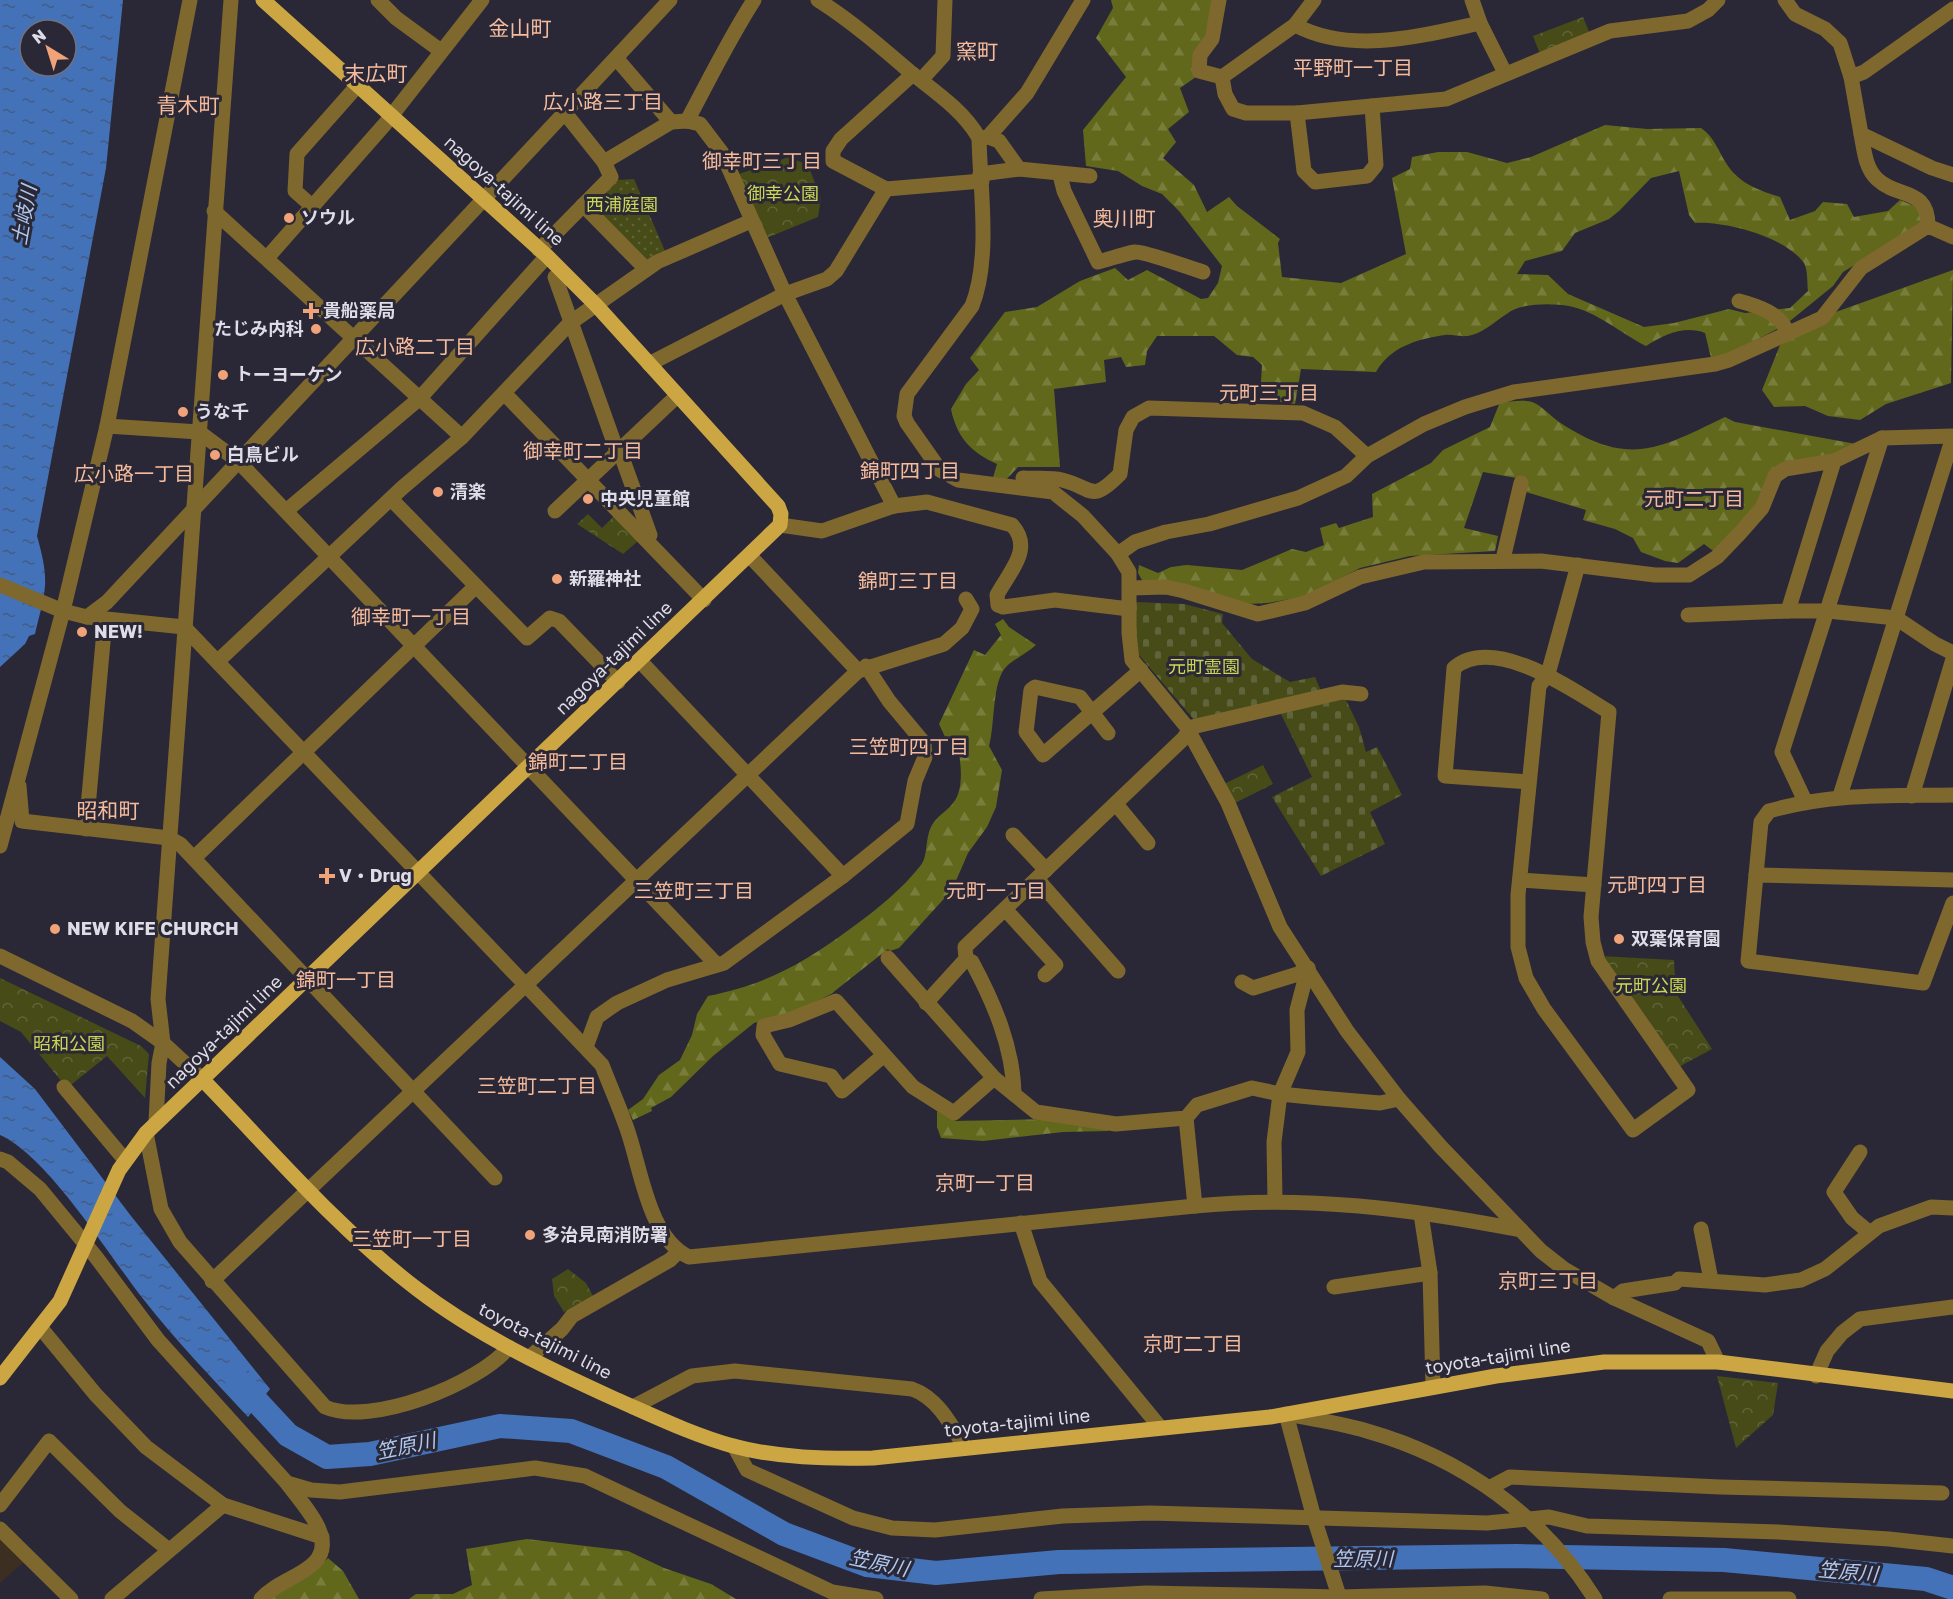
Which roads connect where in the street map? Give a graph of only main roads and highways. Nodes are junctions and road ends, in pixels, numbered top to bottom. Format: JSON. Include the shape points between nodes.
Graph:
{"nodes":[{"id":1,"x":263,"y":0,"type":"edge"},
{"id":2,"x":203,"y":1080,"type":"junction"},
{"id":3,"x":2,"y":1372,"type":"edge"},
{"id":4,"x":1953,"y":1391,"type":"edge"}],
"edges":[{"from":1,"to":2,"type":"main road","name":"nagoya-tajimi line","via":[[596,305],[778,506],[781,514],[780,525],[750,556]]},
{"from":2,"to":3,"type":"main road","name":"nagoya-tajimi line","via":[[151,1127],[122,1165],[60,1301]]},
{"from":2,"to":4,"type":"main road","name":"toyota-tajimi line","via":[[309,1190],[416,1289],[453,1315],[529,1358],[633,1407],[734,1446],[779,1454],[873,1458],[1286,1414],[1539,1369],[1604,1362],[1718,1362]]}]}
